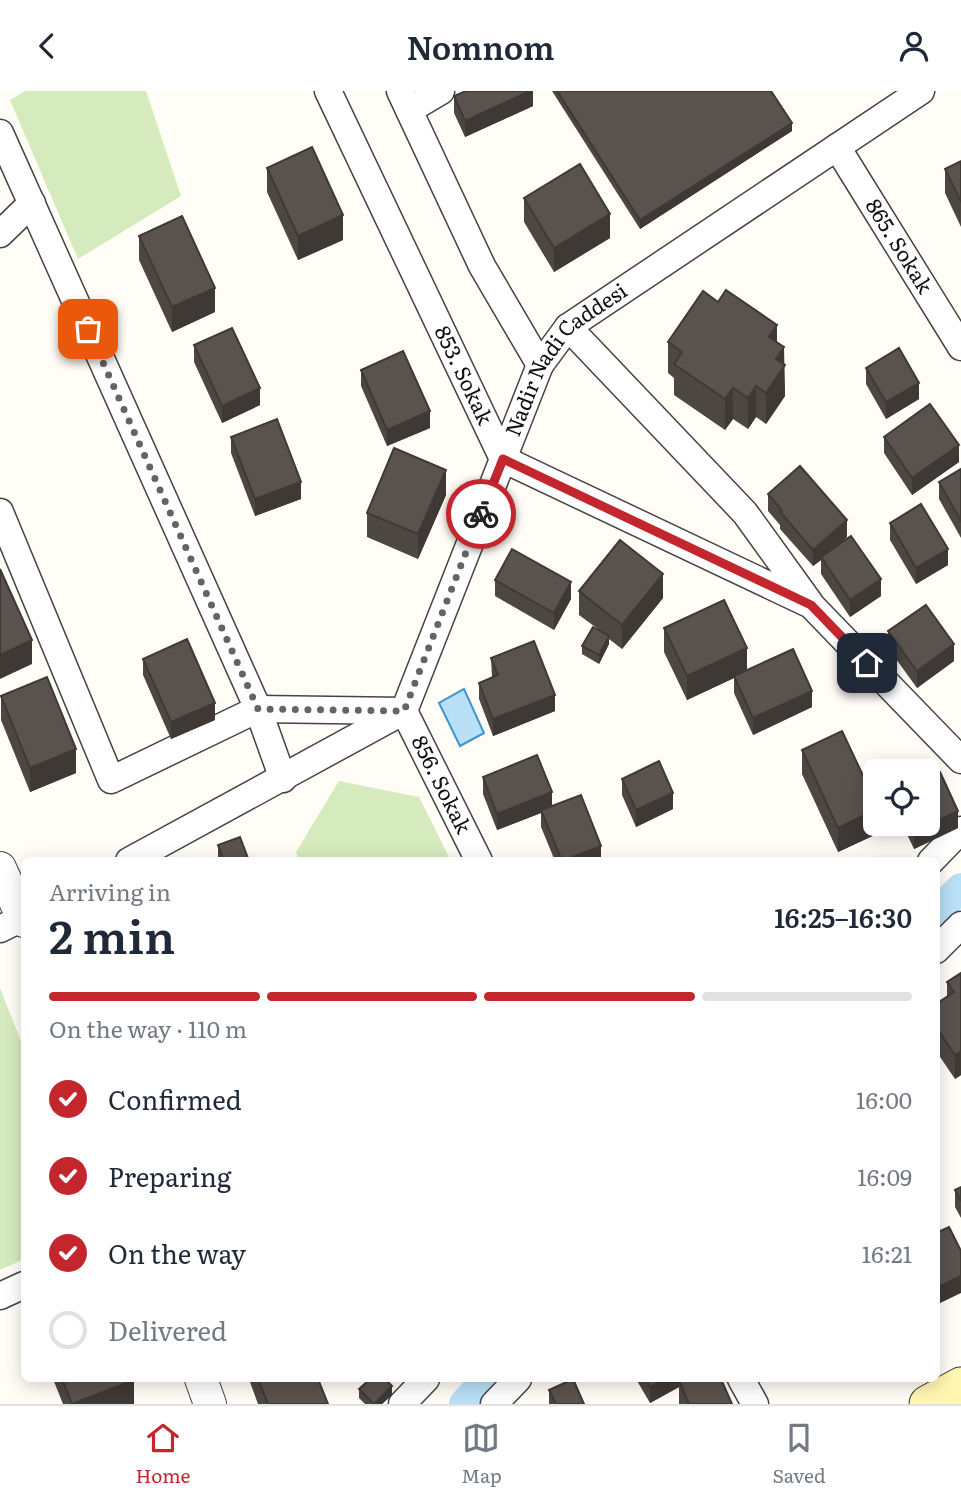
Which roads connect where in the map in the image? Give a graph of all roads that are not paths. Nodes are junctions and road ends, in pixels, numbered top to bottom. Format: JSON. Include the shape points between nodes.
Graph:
{"nodes":[{"id":1,"x":328,"y":91,"type":"edge"},
{"id":2,"x":441,"y":91,"type":"edge"},
{"id":3,"x":921,"y":91,"type":"edge"},
{"id":4,"x":405,"y":101,"type":"edge"},
{"id":5,"x":0,"y":133,"type":"edge"},
{"id":6,"x":837,"y":147,"type":"junction"},
{"id":7,"x":32,"y":203,"type":"junction"},
{"id":8,"x":0,"y":234,"type":"edge"},
{"id":9,"x":568,"y":327,"type":"junction"},
{"id":10,"x":961,"y":347,"type":"edge"},
{"id":11,"x":540,"y":365,"type":"junction"},
{"id":12,"x":503,"y":459,"type":"junction"},
{"id":13,"x":0,"y":512,"type":"edge"},
{"id":14,"x":811,"y":605,"type":"junction"},
{"id":15,"x":258,"y":709,"type":"junction"},
{"id":16,"x":404,"y":711,"type":"junction"},
{"id":17,"x":961,"y":760,"type":"edge"},
{"id":18,"x":283,"y":779,"type":"junction"},
{"id":19,"x":961,"y":830,"type":"edge"},
{"id":20,"x":137,"y":857,"type":"edge"},
{"id":21,"x":477,"y":857,"type":"edge"},
{"id":22,"x":935,"y":857,"type":"edge"},
{"id":23,"x":0,"y":868,"type":"edge"},
{"id":24,"x":18,"y":921,"type":"edge"},
{"id":25,"x":961,"y":925,"type":"edge"},
{"id":26,"x":940,"y":946,"type":"edge"},
{"id":27,"x":21,"y":1286,"type":"edge"},
{"id":28,"x":0,"y":1296,"type":"edge"},
{"id":29,"x":202,"y":1382,"type":"edge"},
{"id":30,"x":423,"y":1382,"type":"edge"},
{"id":31,"x":515,"y":1382,"type":"edge"},
{"id":32,"x":743,"y":1382,"type":"edge"},
{"id":33,"x":961,"y":1386,"type":"edge"},
{"id":34,"x":210,"y":1404,"type":"edge"},
{"id":35,"x":402,"y":1404,"type":"edge"},
{"id":36,"x":494,"y":1404,"type":"edge"},
{"id":37,"x":755,"y":1404,"type":"edge"},
{"id":38,"x":928,"y":1404,"type":"edge"}],
"edges":[{"from":1,"to":12,"type":"street","name":"853. Sokak"},
{"from":2,"to":4,"type":"street"},
{"from":3,"to":6,"type":"street","name":"Nadir Nadi Caddesi"},
{"from":4,"to":11,"type":"street","via":[[482,266]]},
{"from":5,"to":7,"type":"street"},
{"from":6,"to":9,"type":"street","name":"Nadir Nadi Caddesi"},
{"from":6,"to":10,"type":"street","name":"865. Sokak"},
{"from":7,"to":8,"type":"street"},
{"from":7,"to":15,"type":"street"},
{"from":9,"to":11,"type":"street","name":"Nadir Nadi Caddesi"},
{"from":9,"to":14,"type":"street","via":[[745,513]]},
{"from":11,"to":12,"type":"street","name":"Nadir Nadi Caddesi"},
{"from":12,"to":14,"type":"street"},
{"from":12,"to":16,"type":"street","name":"Nadir Nadi Caddesi"},
{"from":13,"to":15,"type":"street","via":[[111,780]]},
{"from":14,"to":17,"type":"street"},
{"from":15,"to":16,"type":"street"},
{"from":15,"to":18,"type":"street"},
{"from":16,"to":18,"type":"street"},
{"from":16,"to":21,"type":"street","name":"856. Sokak"},
{"from":18,"to":20,"type":"street"},
{"from":19,"to":22,"type":"street"},
{"from":23,"to":24,"type":"street"},
{"from":25,"to":26,"type":"street"},
{"from":27,"to":28,"type":"street"},
{"from":29,"to":34,"type":"street"},
{"from":30,"to":35,"type":"street"},
{"from":31,"to":36,"type":"street"},
{"from":32,"to":37,"type":"street"},
{"from":33,"to":38,"type":"main road"}]}
